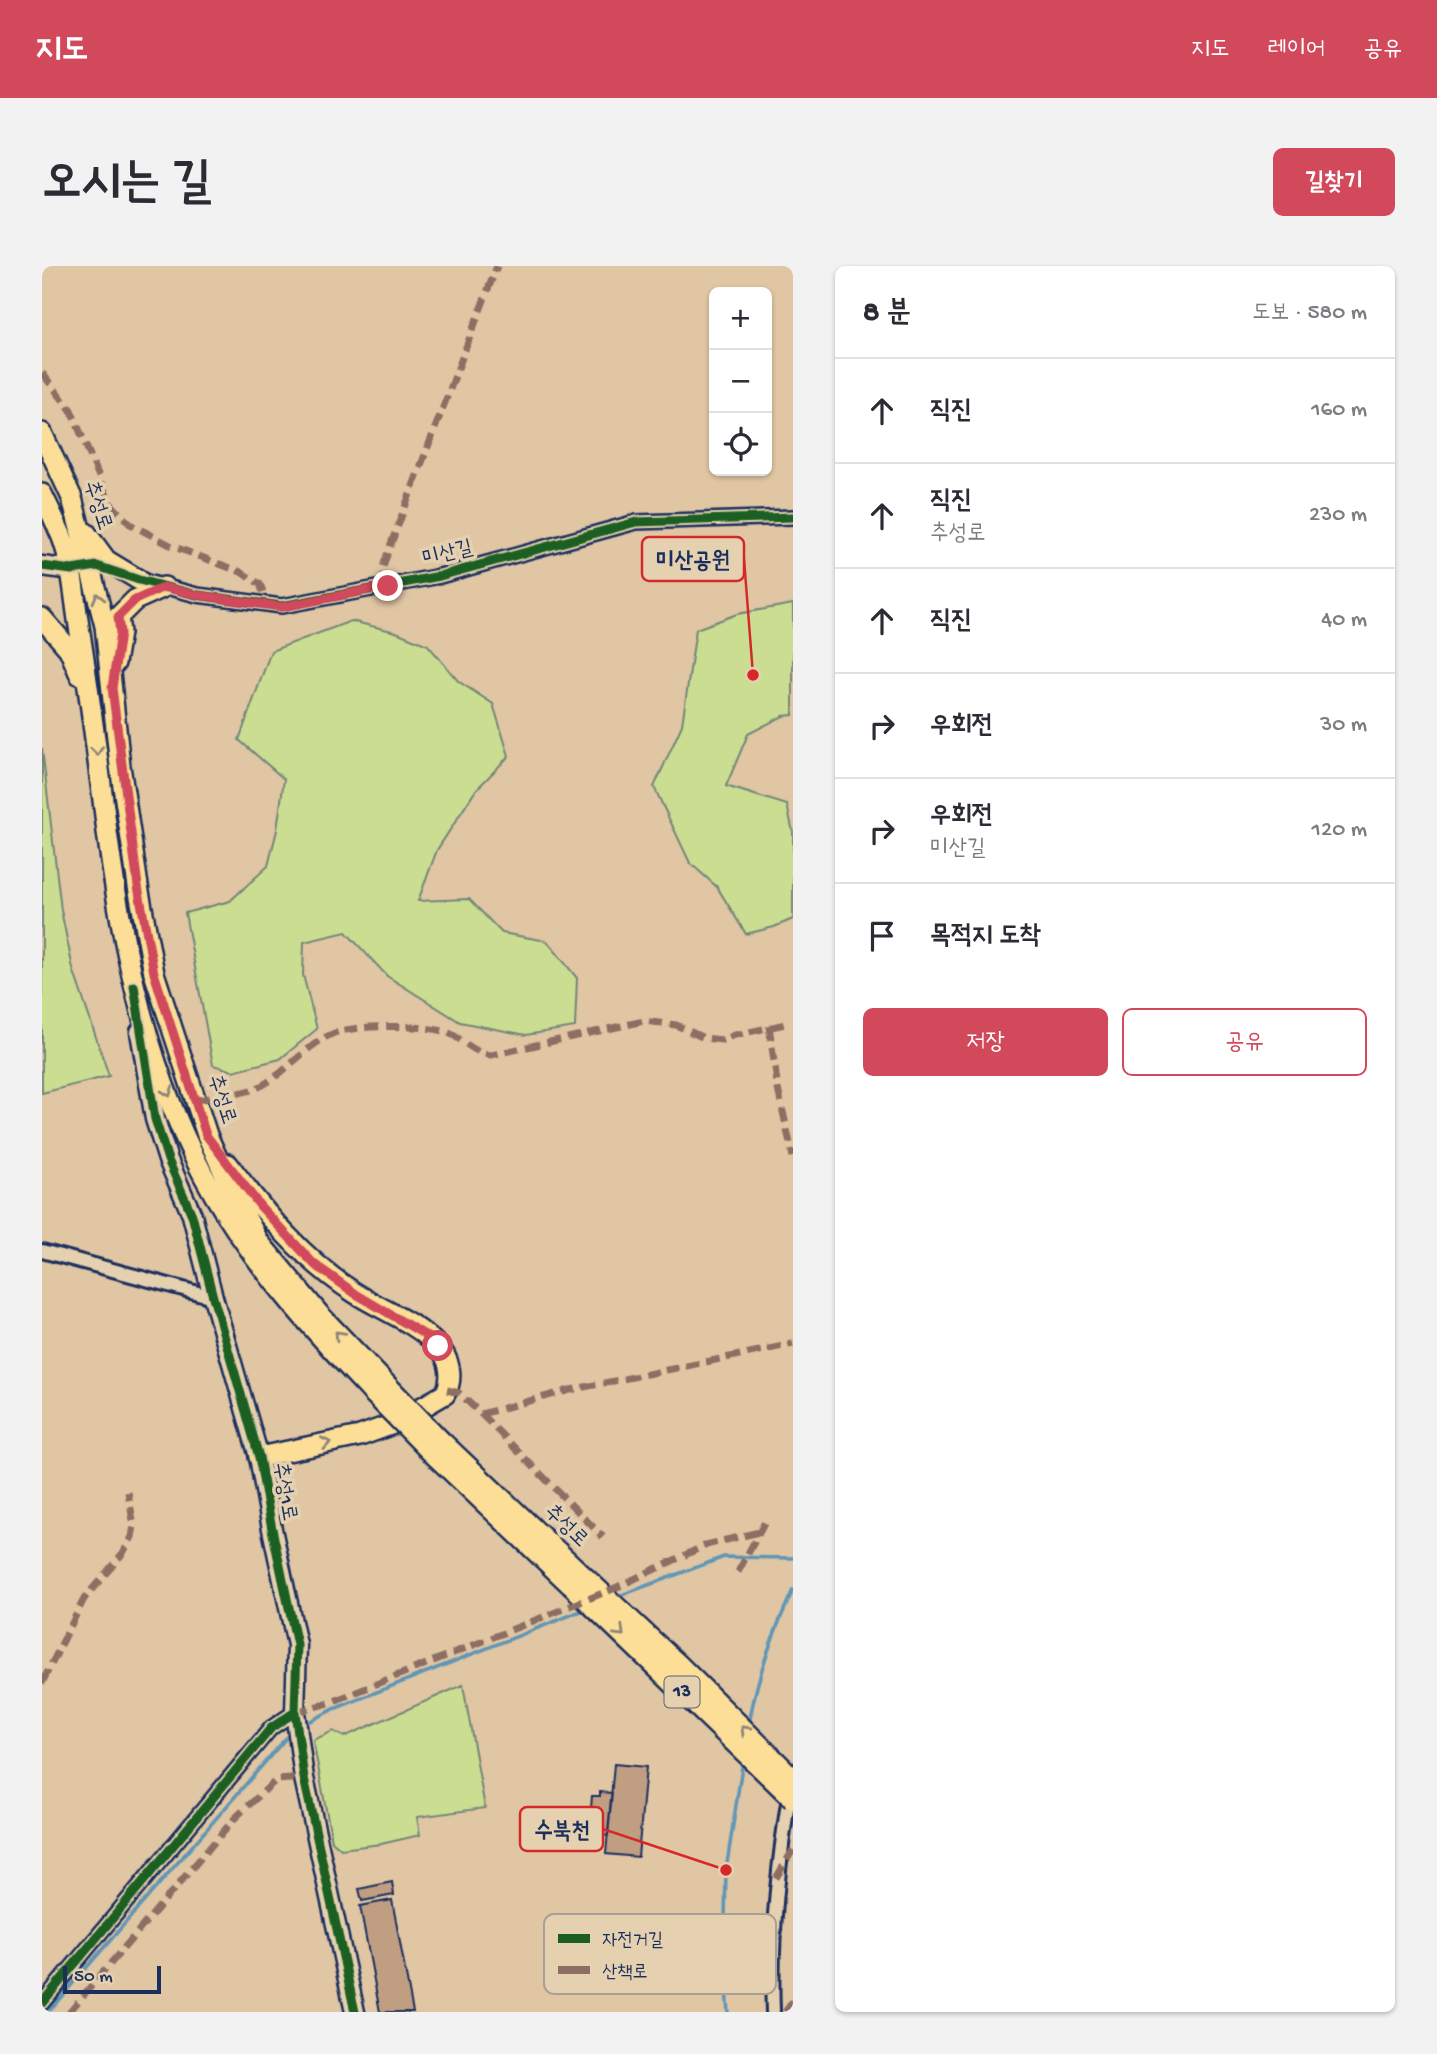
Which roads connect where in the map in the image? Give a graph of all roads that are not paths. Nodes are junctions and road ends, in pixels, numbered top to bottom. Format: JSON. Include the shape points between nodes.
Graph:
{"nodes":[{"id":1,"x":42,"y":433,"type":"edge"},
{"id":2,"x":42,"y":494,"type":"edge"},
{"id":3,"x":793,"y":517,"type":"edge"},
{"id":4,"x":79,"y":524,"type":"junction"},
{"id":5,"x":42,"y":566,"type":"edge"},
{"id":6,"x":81,"y":568,"type":"junction"},
{"id":7,"x":139,"y":580,"type":"junction"},
{"id":8,"x":164,"y":587,"type":"junction"},
{"id":9,"x":42,"y":618,"type":"edge"},
{"id":10,"x":112,"y":688,"type":"junction"},
{"id":11,"x":92,"y":703,"type":"junction"},
{"id":12,"x":134,"y":986,"type":"junction"},
{"id":13,"x":206,"y":1135,"type":"junction"},
{"id":14,"x":42,"y":1251,"type":"edge"},
{"id":15,"x":213,"y":1297,"type":"junction"},
{"id":16,"x":378,"y":1387,"type":"junction"},
{"id":17,"x":259,"y":1457,"type":"junction"},
{"id":18,"x":574,"y":1578,"type":"junction"},
{"id":19,"x":296,"y":1717,"type":"junction"},
{"id":20,"x":793,"y":1776,"type":"edge"},
{"id":21,"x":793,"y":1799,"type":"edge"},
{"id":22,"x":774,"y":1914,"type":"edge"},
{"id":23,"x":772,"y":1994,"type":"edge"},
{"id":24,"x":42,"y":2003,"type":"edge"},
{"id":25,"x":355,"y":2012,"type":"edge"},
{"id":26,"x":773,"y":2012,"type":"edge"}],
"edges":[{"from":1,"to":4,"type":"main road","name":"추성로","number":"13"},
{"from":2,"to":6,"type":"main road","name":"추성로","number":"13"},
{"from":3,"to":8,"type":"street","name":"미산길","via":[[636,522],[440,576],[282,607]]},
{"from":4,"to":6,"type":"main road","name":"추성로","number":"13"},
{"from":4,"to":7,"type":"main road","via":[[106,560]]},
{"from":5,"to":6,"type":"street"},
{"from":6,"to":7,"type":"street","name":"미산길","via":[[97,566]]},
{"from":10,"to":6,"type":"main road","name":"추성로","number":"13","one_way":true,"via":[[104,626]]},
{"from":6,"to":11,"type":"main road","name":"추성로","number":"13"},
{"from":7,"to":8,"type":"street","name":"미산길"},
{"from":8,"to":10,"type":"main road","via":[[135,600],[118,617]]},
{"from":9,"to":11,"type":"main road","via":[[69,649]]},
{"from":10,"to":13,"type":"main road","name":"추성로","number":"13","via":[[154,973]]},
{"from":11,"to":12,"type":"main road","name":"추성로","number":"13","one_way":true,"via":[[116,899]]},
{"from":12,"to":15,"type":"street","name":"추성1로","via":[[155,1119],[192,1215]]},
{"from":12,"to":16,"type":"main road","name":"추성로","number":"13","one_way":true,"via":[[160,1072],[192,1153],[216,1198],[309,1326]]},
{"from":16,"to":13,"type":"main road","name":"추성로","number":"13","one_way":true,"via":[[259,1242]]},
{"from":17,"to":13,"type":"main road","one_way":true,"via":[[360,1436],[393,1423],[445,1394],[450,1378],[448,1360],[425,1335],[314,1264],[260,1206]]},
{"from":14,"to":15,"type":"street"},
{"from":15,"to":17,"type":"street","name":"추성1로"},
{"from":16,"to":18,"type":"main road","name":"추성로","number":"13","bridge":true},
{"from":17,"to":19,"type":"street","name":"추성1로","via":[[297,1645]]},
{"from":20,"to":18,"type":"main road","name":"추성로","number":"13","one_way":true,"bridge":true,"via":[[680,1666]]},
{"from":18,"to":21,"type":"main road","name":"추성로","number":"13","one_way":true,"bridge":true},
{"from":19,"to":24,"type":"street","via":[[271,1728]]},
{"from":19,"to":25,"type":"street","name":"추성1로","via":[[304,1777]]},
{"from":20,"to":22,"type":"street","via":[[777,1868]]},
{"from":23,"to":26,"type":"street"}]}
